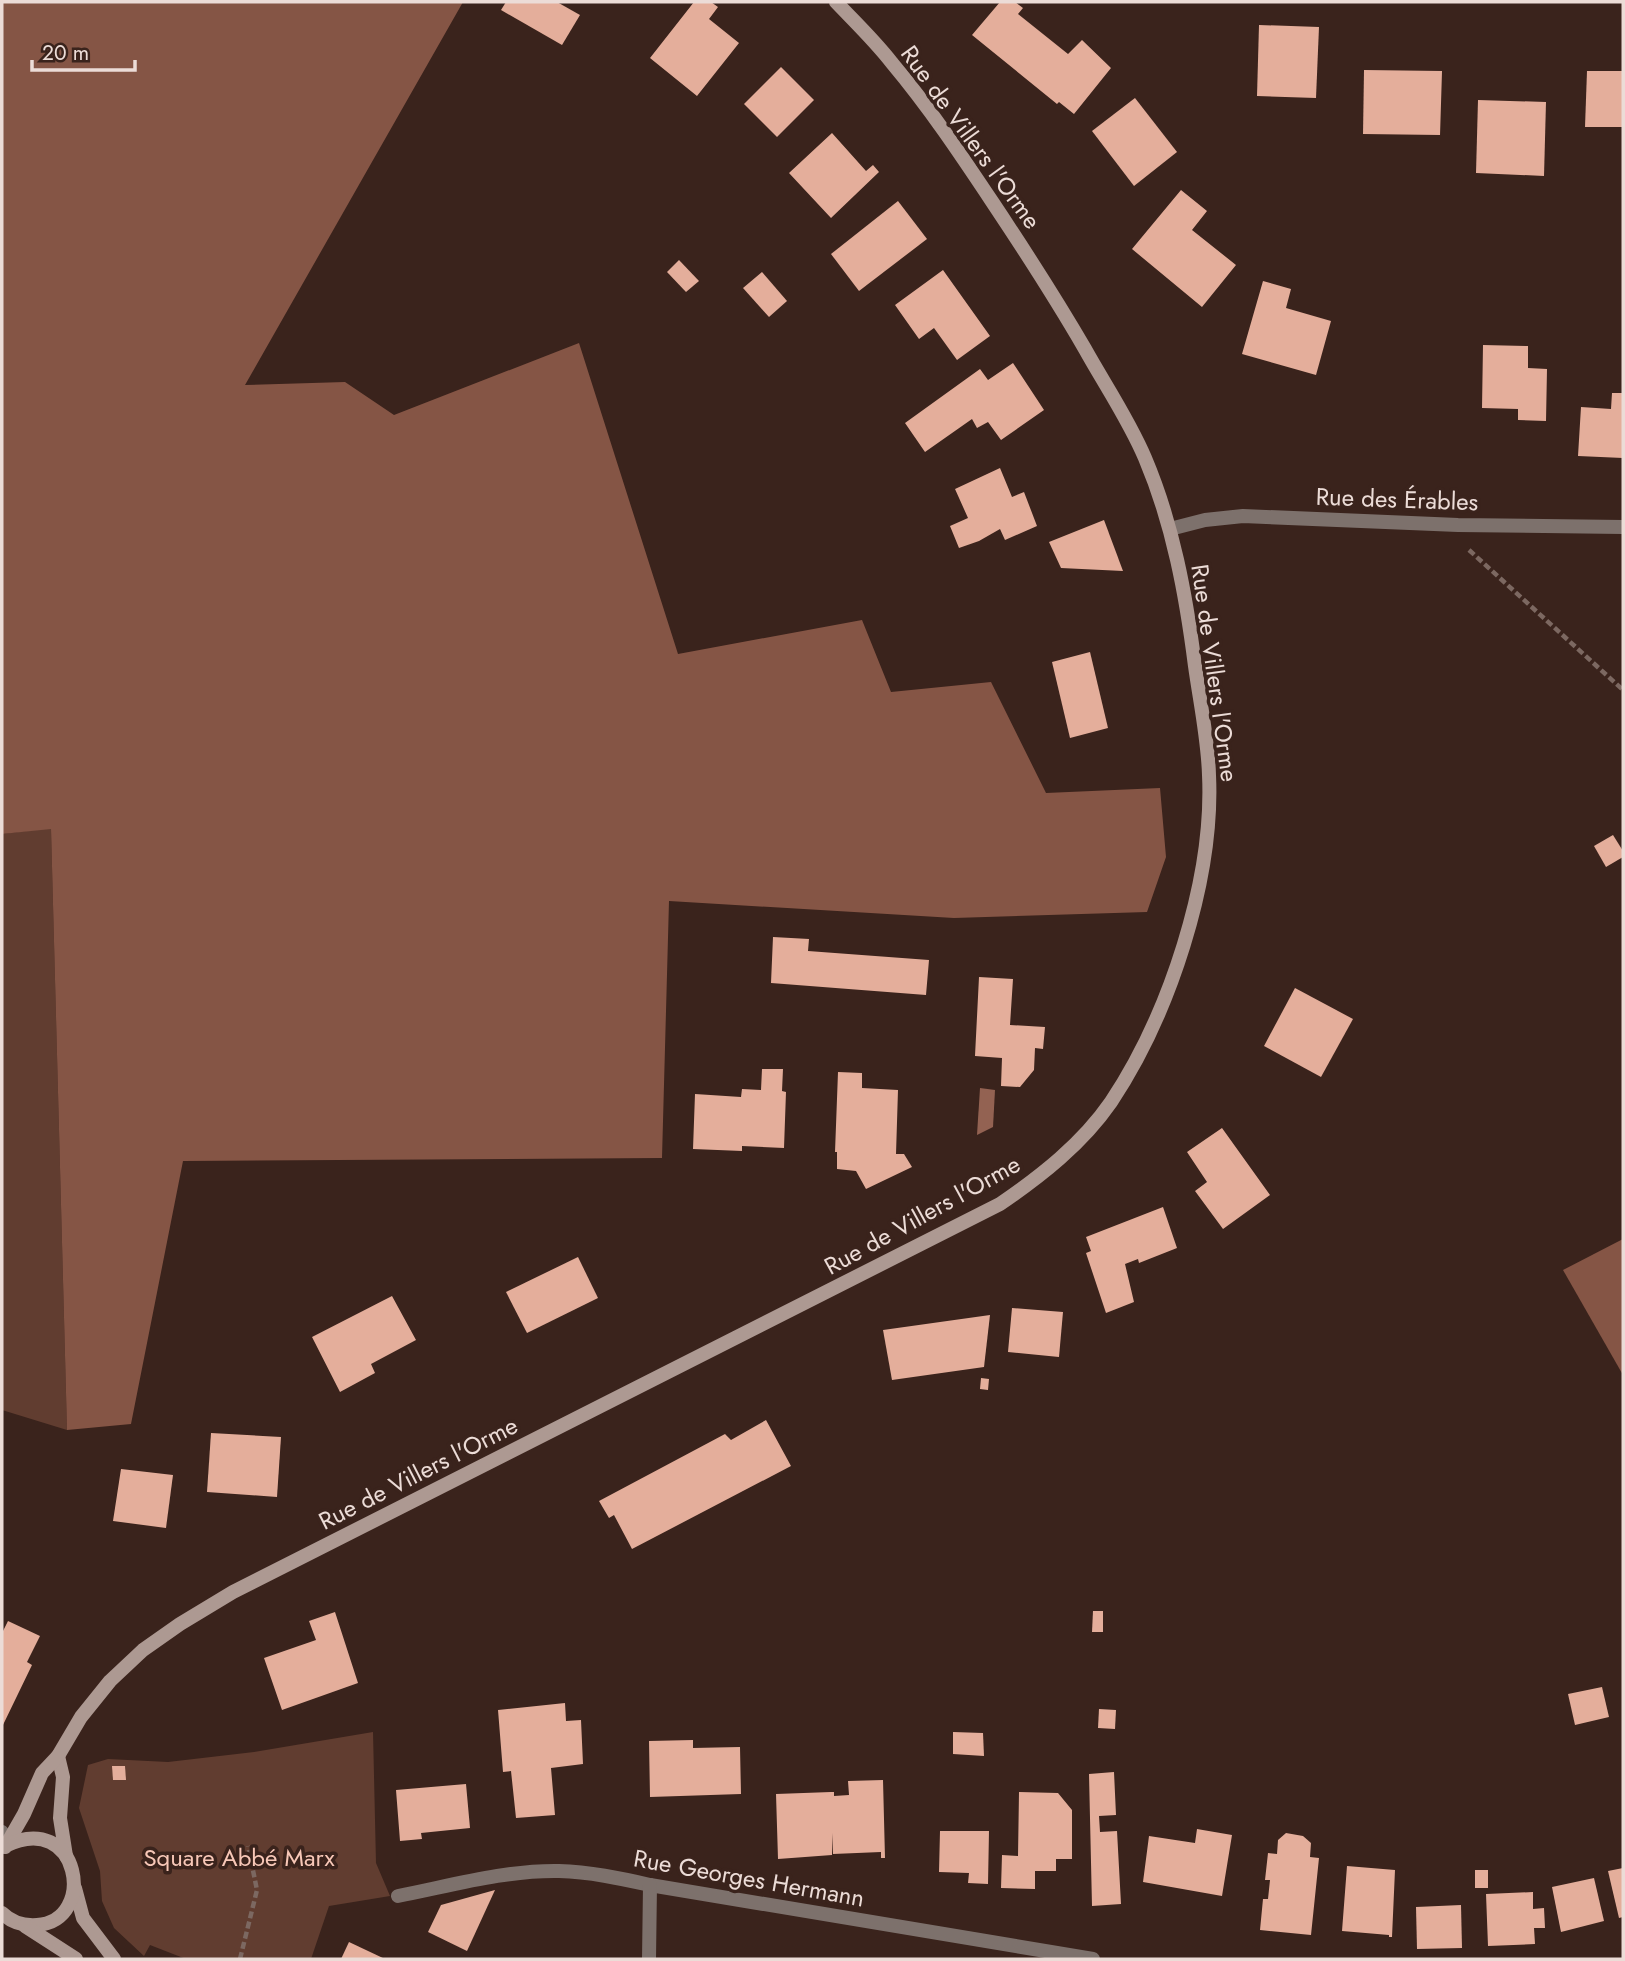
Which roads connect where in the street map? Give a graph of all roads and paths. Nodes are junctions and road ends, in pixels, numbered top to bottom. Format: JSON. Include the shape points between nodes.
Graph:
{"nodes":[{"id":1,"x":836,"y":2,"type":"edge"},
{"id":2,"x":1458,"y":525,"type":"junction"},
{"id":3,"x":1623,"y":527,"type":"edge"},
{"id":4,"x":1170,"y":529,"type":"junction"},
{"id":5,"x":1623,"y":690,"type":"edge"},
{"id":6,"x":58,"y":1756,"type":"junction"},
{"id":7,"x":3,"y":1843,"type":"edge"},
{"id":8,"x":248,"y":1846,"type":"dead end"},
{"id":9,"x":66,"y":1856,"type":"junction"},
{"id":10,"x":650,"y":1885,"type":"junction"},
{"id":11,"x":75,"y":1888,"type":"junction"},
{"id":12,"x":398,"y":1896,"type":"dead end"},
{"id":13,"x":2,"y":1913,"type":"edge"},
{"id":14,"x":25,"y":1926,"type":"junction"},
{"id":15,"x":76,"y":1959,"type":"edge"},
{"id":16,"x":114,"y":1959,"type":"edge"},
{"id":17,"x":240,"y":1959,"type":"edge"},
{"id":18,"x":649,"y":1959,"type":"edge"},
{"id":19,"x":1093,"y":1959,"type":"edge"}],
"edges":[{"from":1,"to":4,"type":"main road","name":"Rue de Villers l'Orme","via":[[891,61],[947,134],[1038,271],[1144,456]]},
{"from":2,"to":3,"type":"street","name":"Rue des Érables"},
{"from":2,"to":4,"type":"street","name":"Rue des Érables","via":[[1243,516]]},
{"from":2,"to":5,"type":"path","via":[[1461,543]]},
{"from":4,"to":6,"type":"main road","name":"Rue de Villers l'Orme","via":[[1189,615],[1210,776],[1205,853],[1188,930],[1146,1041],[1110,1103],[1078,1141],[1041,1176],[1000,1204],[190,1617],[143,1650],[110,1681]]},
{"from":6,"to":7,"type":"main road","name":"Rue de Villers l'Orme","via":[[42,1773],[24,1814]]},
{"from":6,"to":9,"type":"main road"},
{"from":7,"to":9,"type":"main road","via":[[37,1838],[54,1844]]},
{"from":8,"to":17,"type":"path","via":[[257,1890]]},
{"from":9,"to":11,"type":"main road","via":[[74,1871]]},
{"from":10,"to":12,"type":"street","name":"Rue Georges Hermann","via":[[602,1874],[556,1871],[501,1876]]},
{"from":10,"to":18,"type":"street"},
{"from":10,"to":19,"type":"street","name":"Rue Georges Hermann"},
{"from":11,"to":14,"type":"main road","via":[[58,1917]]},
{"from":11,"to":16,"type":"main road","via":[[83,1918]]},
{"from":13,"to":14,"type":"main road"},
{"from":14,"to":15,"type":"main road"}]}
